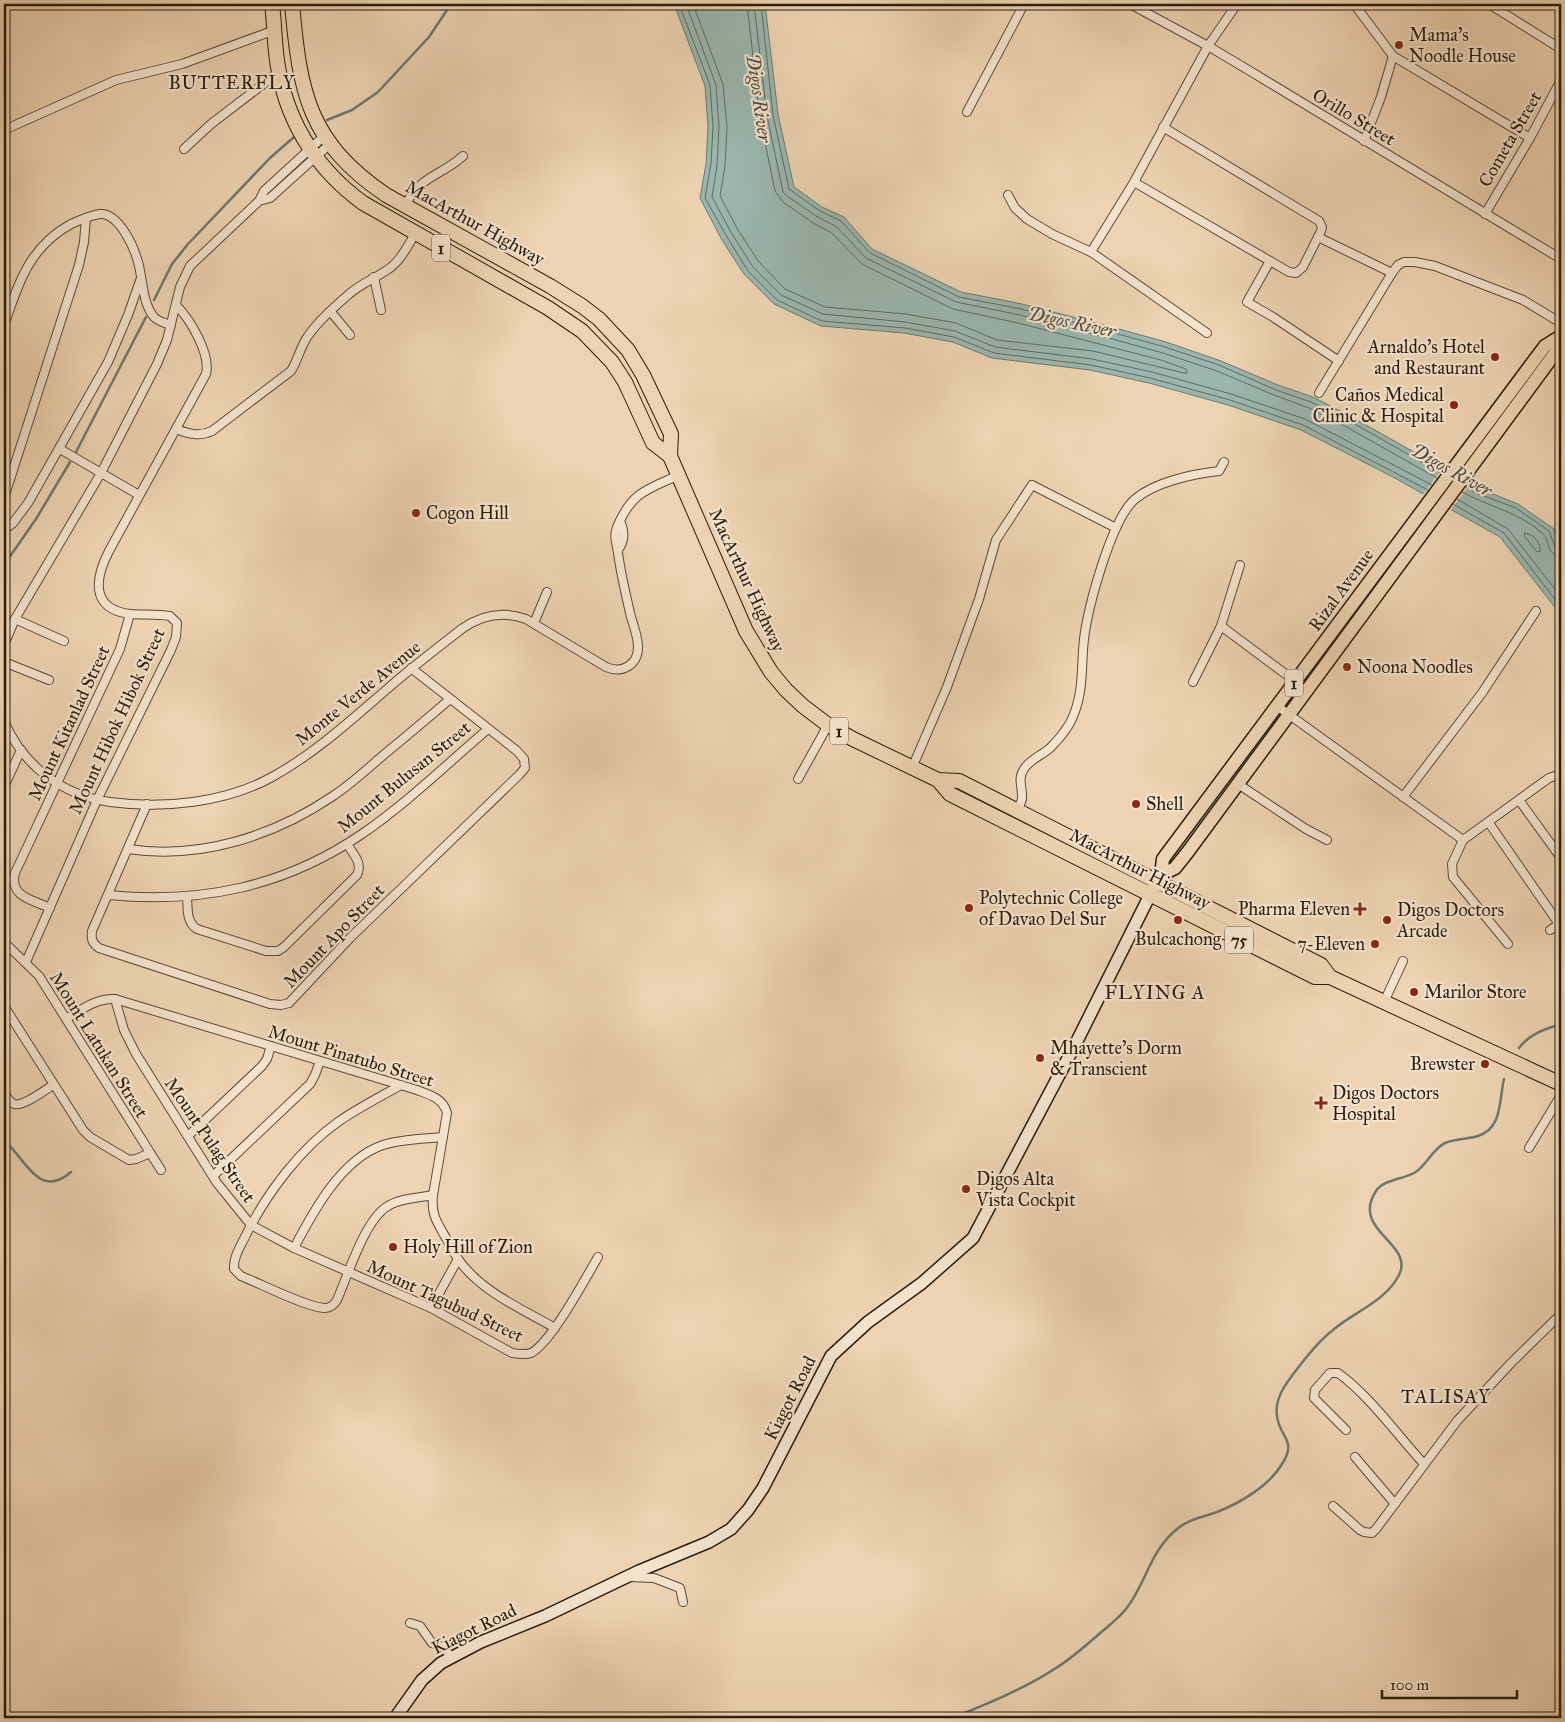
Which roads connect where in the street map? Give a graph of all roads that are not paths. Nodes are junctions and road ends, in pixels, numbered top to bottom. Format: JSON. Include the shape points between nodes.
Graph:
{"nodes":[{"id":1,"x":272,"y":4,"type":"edge"},
{"id":2,"x":292,"y":4,"type":"edge"},
{"id":3,"x":1024,"y":4,"type":"edge"},
{"id":4,"x":1130,"y":4,"type":"edge"},
{"id":5,"x":1236,"y":4,"type":"edge"},
{"id":6,"x":1354,"y":4,"type":"edge"},
{"id":7,"x":1489,"y":4,"type":"edge"},
{"id":8,"x":275,"y":30,"type":"junction"},
{"id":9,"x":1208,"y":46,"type":"junction"},
{"id":10,"x":1561,"y":48,"type":"edge"},
{"id":11,"x":1393,"y":56,"type":"junction"},
{"id":12,"x":278,"y":72,"type":"junction"},
{"id":13,"x":1561,"y":80,"type":"edge"},
{"id":14,"x":967,"y":112,"type":"dead end"},
{"id":15,"x":1163,"y":127,"type":"junction"},
{"id":16,"x":4,"y":130,"type":"edge"},
{"id":17,"x":1530,"y":138,"type":"junction"},
{"id":18,"x":327,"y":140,"type":"junction"},
{"id":19,"x":1364,"y":141,"type":"junction"},
{"id":20,"x":184,"y":149,"type":"dead end"},
{"id":21,"x":312,"y":154,"type":"junction"},
{"id":22,"x":464,"y":156,"type":"dead end"},
{"id":23,"x":1134,"y":182,"type":"junction"},
{"id":24,"x":1008,"y":195,"type":"dead end"},
{"id":25,"x":405,"y":206,"type":"junction"},
{"id":26,"x":1485,"y":214,"type":"junction"},
{"id":27,"x":86,"y":218,"type":"junction"},
{"id":28,"x":415,"y":234,"type":"junction"},
{"id":29,"x":1318,"y":237,"type":"junction"},
{"id":30,"x":1092,"y":252,"type":"junction"},
{"id":31,"x":1561,"y":259,"type":"edge"},
{"id":32,"x":1270,"y":261,"type":"junction"},
{"id":33,"x":1392,"y":273,"type":"junction"},
{"id":34,"x":374,"y":277,"type":"junction"},
{"id":35,"x":141,"y":278,"type":"junction"},
{"id":36,"x":176,"y":305,"type":"junction"},
{"id":37,"x":381,"y":310,"type":"dead end"},
{"id":38,"x":331,"y":312,"type":"junction"},
{"id":39,"x":1561,"y":323,"type":"edge"},
{"id":40,"x":171,"y":325,"type":"junction"},
{"id":41,"x":4,"y":326,"type":"edge"},
{"id":42,"x":1207,"y":333,"type":"dead end"},
{"id":43,"x":350,"y":335,"type":"dead end"},
{"id":44,"x":1561,"y":336,"type":"edge"},
{"id":45,"x":1561,"y":345,"type":"edge"},
{"id":46,"x":1339,"y":361,"type":"junction"},
{"id":47,"x":1319,"y":393,"type":"dead end"},
{"id":48,"x":176,"y":429,"type":"junction"},
{"id":49,"x":60,"y":449,"type":"junction"},
{"id":50,"x":670,"y":456,"type":"junction"},
{"id":51,"x":1224,"y":462,"type":"dead end"},
{"id":52,"x":101,"y":473,"type":"junction"},
{"id":53,"x":679,"y":475,"type":"junction"},
{"id":54,"x":1440,"y":486,"type":"junction"},
{"id":55,"x":139,"y":495,"type":"junction"},
{"id":56,"x":1452,"y":495,"type":"junction"},
{"id":57,"x":4,"y":498,"type":"edge"},
{"id":58,"x":1116,"y":528,"type":"junction"},
{"id":59,"x":4,"y":530,"type":"edge"},
{"id":60,"x":1240,"y":566,"type":"dead end"},
{"id":61,"x":547,"y":592,"type":"dead end"},
{"id":62,"x":1536,"y":611,"type":"dead end"},
{"id":63,"x":130,"y":614,"type":"junction"},
{"id":64,"x":15,"y":619,"type":"junction"},
{"id":65,"x":534,"y":623,"type":"junction"},
{"id":66,"x":1221,"y":626,"type":"junction"},
{"id":67,"x":64,"y":641,"type":"dead end"},
{"id":68,"x":4,"y":645,"type":"edge"},
{"id":69,"x":4,"y":662,"type":"edge"},
{"id":70,"x":411,"y":668,"type":"junction"},
{"id":71,"x":49,"y":680,"type":"dead end"},
{"id":72,"x":1193,"y":682,"type":"dead end"},
{"id":73,"x":1295,"y":682,"type":"junction"},
{"id":74,"x":450,"y":699,"type":"junction"},
{"id":75,"x":1278,"y":706,"type":"junction"},
{"id":76,"x":1289,"y":715,"type":"junction"},
{"id":77,"x":4,"y":720,"type":"edge"},
{"id":78,"x":828,"y":725,"type":"junction"},
{"id":79,"x":488,"y":729,"type":"junction"},
{"id":80,"x":21,"y":750,"type":"junction"},
{"id":81,"x":912,"y":768,"type":"junction"},
{"id":82,"x":798,"y":778,"type":"dead end"},
{"id":83,"x":1561,"y":778,"type":"edge"},
{"id":84,"x":938,"y":780,"type":"junction"},
{"id":85,"x":57,"y":784,"type":"junction"},
{"id":86,"x":1238,"y":784,"type":"junction"},
{"id":87,"x":4,"y":787,"type":"edge"},
{"id":88,"x":1403,"y":797,"type":"junction"},
{"id":89,"x":97,"y":800,"type":"junction"},
{"id":90,"x":1519,"y":800,"type":"junction"},
{"id":91,"x":147,"y":804,"type":"junction"},
{"id":92,"x":1017,"y":810,"type":"junction"},
{"id":93,"x":1011,"y":823,"type":"junction"},
{"id":94,"x":1488,"y":823,"type":"junction"},
{"id":95,"x":1327,"y":840,"type":"dead end"},
{"id":96,"x":1463,"y":840,"type":"junction"},
{"id":97,"x":347,"y":844,"type":"junction"},
{"id":98,"x":128,"y":849,"type":"junction"},
{"id":99,"x":1561,"y":858,"type":"edge"},
{"id":100,"x":1159,"y":879,"type":"junction"},
{"id":101,"x":108,"y":895,"type":"junction"},
{"id":102,"x":1150,"y":895,"type":"junction"},
{"id":103,"x":187,"y":897,"type":"junction"},
{"id":104,"x":50,"y":908,"type":"junction"},
{"id":105,"x":1560,"y":923,"type":"edge"},
{"id":106,"x":1550,"y":930,"type":"dead end"},
{"id":107,"x":4,"y":942,"type":"edge"},
{"id":108,"x":1508,"y":944,"type":"dead end"},
{"id":109,"x":1403,"y":961,"type":"dead end"},
{"id":110,"x":26,"y":962,"type":"junction"},
{"id":111,"x":1330,"y":976,"type":"junction"},
{"id":112,"x":115,"y":999,"type":"junction"},
{"id":113,"x":1384,"y":1002,"type":"junction"},
{"id":114,"x":4,"y":1006,"type":"edge"},
{"id":115,"x":66,"y":1019,"type":"junction"},
{"id":116,"x":271,"y":1046,"type":"junction"},
{"id":117,"x":320,"y":1061,"type":"junction"},
{"id":118,"x":1561,"y":1084,"type":"edge"},
{"id":119,"x":53,"y":1085,"type":"junction"},
{"id":120,"x":401,"y":1085,"type":"junction"},
{"id":121,"x":4,"y":1092,"type":"edge"},
{"id":122,"x":1561,"y":1096,"type":"edge"},
{"id":123,"x":188,"y":1136,"type":"junction"},
{"id":124,"x":443,"y":1138,"type":"junction"},
{"id":125,"x":1529,"y":1148,"type":"dead end"},
{"id":126,"x":150,"y":1153,"type":"junction"},
{"id":127,"x":161,"y":1170,"type":"dead end"},
{"id":128,"x":213,"y":1176,"type":"junction"},
{"id":129,"x":433,"y":1195,"type":"junction"},
{"id":130,"x":251,"y":1225,"type":"junction"},
{"id":131,"x":294,"y":1248,"type":"junction"},
{"id":132,"x":598,"y":1257,"type":"dead end"},
{"id":133,"x":458,"y":1259,"type":"junction"},
{"id":134,"x":349,"y":1272,"type":"junction"},
{"id":135,"x":431,"y":1308,"type":"junction"},
{"id":136,"x":1561,"y":1314,"type":"edge"},
{"id":137,"x":555,"y":1328,"type":"junction"},
{"id":138,"x":1346,"y":1430,"type":"dead end"},
{"id":139,"x":1355,"y":1457,"type":"dead end"},
{"id":140,"x":1424,"y":1464,"type":"junction"},
{"id":141,"x":1395,"y":1504,"type":"junction"},
{"id":142,"x":1333,"y":1506,"type":"dead end"},
{"id":143,"x":627,"y":1577,"type":"junction"},
{"id":144,"x":683,"y":1602,"type":"dead end"},
{"id":145,"x":410,"y":1623,"type":"dead end"},
{"id":146,"x":451,"y":1657,"type":"junction"},
{"id":147,"x":395,"y":1718,"type":"edge"}],
"edges":[{"from":1,"to":8,"type":"highway","name":"MacArthur Highway","number":"1"},
{"from":2,"to":18,"type":"highway","name":"MacArthur Highway","number":"1","via":[[300,71],[310,106]]},
{"from":3,"to":14,"type":"street"},
{"from":4,"to":9,"type":"street","name":"Orillo Street"},
{"from":5,"to":9,"type":"street"},
{"from":6,"to":11,"type":"street"},
{"from":7,"to":10,"type":"street"},
{"from":8,"to":12,"type":"highway","name":"MacArthur Highway","number":"1"},
{"from":8,"to":16,"type":"street","via":[[182,64],[116,80]]},
{"from":9,"to":15,"type":"street"},
{"from":9,"to":19,"type":"street","name":"Orillo Street"},
{"from":11,"to":17,"type":"street"},
{"from":11,"to":19,"type":"street"},
{"from":12,"to":20,"type":"street"},
{"from":12,"to":21,"type":"highway","name":"MacArthur Highway","number":"1","via":[[292,118]]},
{"from":13,"to":17,"type":"street","name":"Cometa Street"},
{"from":15,"to":23,"type":"street"},
{"from":15,"to":29,"type":"street","via":[[1319,221],[1322,227]]},
{"from":17,"to":26,"type":"street","name":"Cometa Street"},
{"from":18,"to":21,"type":"street"},
{"from":18,"to":25,"type":"highway","name":"MacArthur Highway","number":"1","via":[[364,180]]},
{"from":19,"to":26,"type":"street","name":"Orillo Street"},
{"from":21,"to":28,"type":"highway","name":"MacArthur Highway","number":"1","via":[[355,197]]},
{"from":21,"to":36,"type":"street","via":[[264,191],[260,201],[190,266]]},
{"from":22,"to":25,"type":"street","via":[[423,181],[409,196]]},
{"from":23,"to":30,"type":"street"},
{"from":23,"to":32,"type":"street"},
{"from":24,"to":30,"type":"street","via":[[1015,208],[1027,219]]},
{"from":25,"to":50,"type":"highway","name":"MacArthur Highway","number":"1","via":[[582,306],[612,332],[644,375],[671,434]]},
{"from":26,"to":31,"type":"street","name":"Orillo Street"},
{"from":27,"to":35,"type":"street","via":[[108,215],[117,222],[134,249]]},
{"from":27,"to":41,"type":"street","via":[[52,238],[30,259]]},
{"from":27,"to":57,"type":"street","via":[[79,265]]},
{"from":28,"to":34,"type":"street","via":[[396,264]]},
{"from":28,"to":50,"type":"highway","name":"MacArthur Highway","number":"1","via":[[548,308],[582,331],[612,362],[625,382],[653,443]]},
{"from":29,"to":32,"type":"street","via":[[1298,272],[1291,273]]},
{"from":29,"to":33,"type":"street"},
{"from":30,"to":42,"type":"street"},
{"from":32,"to":46,"type":"street","via":[[1247,302]]},
{"from":33,"to":39,"type":"street","via":[[1404,262],[1435,266],[1517,297]]},
{"from":33,"to":46,"type":"street"},
{"from":34,"to":37,"type":"street"},
{"from":34,"to":38,"type":"street","via":[[361,284]]},
{"from":35,"to":40,"type":"street","via":[[152,315]]},
{"from":35,"to":49,"type":"street","via":[[108,362]]},
{"from":36,"to":40,"type":"street"},
{"from":36,"to":48,"type":"street","name":"Mount Hibok Hibok Street","via":[[192,326],[204,352],[207,368]]},
{"from":38,"to":43,"type":"street"},
{"from":38,"to":48,"type":"street","via":[[307,337],[291,371],[212,431],[194,435]]},
{"from":40,"to":52,"type":"street","via":[[157,364]]},
{"from":44,"to":54,"type":"main road","name":"Rizal Avenue","number":"1","via":[[1545,346]]},
{"from":45,"to":56,"type":"main road","name":"Rizal Avenue","number":"1"},
{"from":46,"to":47,"type":"street"},
{"from":48,"to":55,"type":"street","name":"Mount Hibok Hibok Street"},
{"from":49,"to":52,"type":"street"},
{"from":49,"to":59,"type":"street","via":[[20,514]]},
{"from":50,"to":53,"type":"highway","name":"MacArthur Highway","number":"1"},
{"from":51,"to":58,"type":"street","via":[[1219,470],[1168,482],[1147,491],[1123,513]]},
{"from":52,"to":55,"type":"street"},
{"from":52,"to":64,"type":"street"},
{"from":53,"to":65,"type":"street","name":"Monte Verde Avenue","via":[[636,496],[616,528],[615,543],[637,642],[637,654],[629,666],[618,670],[606,667]]},
{"from":53,"to":78,"type":"highway","name":"MacArthur Highway","number":"1","via":[[746,631],[760,656],[786,690]]},
{"from":54,"to":56,"type":"main road"},
{"from":54,"to":73,"type":"main road","name":"Rizal Avenue","number":"1"},
{"from":55,"to":63,"type":"street","name":"Mount Hibok Hibok Street","via":[[101,566],[98,578],[102,599],[110,608]]},
{"from":56,"to":76,"type":"main road","name":"Rizal Avenue","number":"1"},
{"from":58,"to":81,"type":"street","via":[[1032,485],[996,540],[947,687]]},
{"from":58,"to":92,"type":"street","via":[[1091,605],[1084,639],[1080,695],[1074,715],[1050,748],[1022,771],[1022,801]]},
{"from":60,"to":66,"type":"street"},
{"from":61,"to":65,"type":"street"},
{"from":62,"to":88,"type":"street","via":[[1482,693]]},
{"from":63,"to":85,"type":"street","name":"Mount Kitanlad Street","via":[[120,649]]},
{"from":63,"to":89,"type":"street","name":"Mount Hibok Hibok Street","via":[[170,616],[177,623],[177,631]]},
{"from":64,"to":67,"type":"street"},
{"from":64,"to":68,"type":"street"},
{"from":65,"to":70,"type":"street","name":"Monte Verde Avenue","via":[[506,615],[480,619],[463,628]]},
{"from":66,"to":72,"type":"street"},
{"from":66,"to":73,"type":"street"},
{"from":69,"to":71,"type":"street"},
{"from":70,"to":74,"type":"street","name":"Mount Apo Street"},
{"from":70,"to":91,"type":"street","name":"Monte Verde Avenue","via":[[315,750],[272,778],[229,795],[201,801]]},
{"from":73,"to":75,"type":"main road","name":"Rizal Avenue","number":"1"},
{"from":74,"to":79,"type":"street","name":"Mount Apo Street"},
{"from":74,"to":98,"type":"street","via":[[345,788],[284,824],[214,846],[167,851]]},
{"from":75,"to":76,"type":"street"},
{"from":75,"to":100,"type":"main road","name":"Rizal Avenue","number":"1","via":[[1163,859]]},
{"from":76,"to":86,"type":"main road","name":"Rizal Avenue","number":"1"},
{"from":76,"to":88,"type":"street"},
{"from":77,"to":80,"type":"street","name":"Monte Verde Avenue"},
{"from":78,"to":81,"type":"highway","name":"MacArthur Highway","number":"1"},
{"from":78,"to":82,"type":"street"},
{"from":79,"to":97,"type":"street","name":"Mount Bulusan Street","via":[[395,809]]},
{"from":79,"to":101,"type":"street","name":"Mount Apo Street","via":[[522,756],[523,771],[284,1005],[270,1004],[99,948],[91,936]]},
{"from":80,"to":85,"type":"street","name":"Monte Verde Avenue","via":[[36,768]]},
{"from":80,"to":87,"type":"street"},
{"from":81,"to":84,"type":"highway","name":"MacArthur Highway","number":"1"},
{"from":83,"to":90,"type":"street","via":[[1549,778]]},
{"from":84,"to":92,"type":"highway","name":"MacArthur Highway","number":"75","via":[[959,781]]},
{"from":84,"to":93,"type":"highway","name":"MacArthur Highway","number":"1","via":[[950,794]]},
{"from":85,"to":89,"type":"street","name":"Monte Verde Avenue"},
{"from":85,"to":104,"type":"street","name":"Mount Kitanlad Street","via":[[13,880],[17,892]]},
{"from":86,"to":95,"type":"street"},
{"from":86,"to":100,"type":"main road","name":"Rizal Avenue","number":"1","via":[[1175,868]]},
{"from":88,"to":96,"type":"street"},
{"from":89,"to":91,"type":"street","name":"Monte Verde Avenue"},
{"from":89,"to":104,"type":"street","name":"Mount Hibok Hibok Street"},
{"from":90,"to":94,"type":"street"},
{"from":90,"to":99,"type":"street"},
{"from":91,"to":98,"type":"street","name":"Mount Apo Street"},
{"from":92,"to":93,"type":"street"},
{"from":92,"to":100,"type":"highway","name":"MacArthur Highway","number":"75"},
{"from":93,"to":102,"type":"highway","name":"MacArthur Highway","number":"1"},
{"from":94,"to":96,"type":"street"},
{"from":94,"to":105,"type":"street"},
{"from":96,"to":108,"type":"street","via":[[1452,864],[1453,877]]},
{"from":97,"to":103,"type":"street","name":"Mount Bulusan Street","via":[[283,876],[236,890]]},
{"from":97,"to":103,"type":"street","via":[[359,865],[357,875],[278,951],[266,951],[194,927],[189,920]]},
{"from":98,"to":101,"type":"street","name":"Mount Apo Street"},
{"from":100,"to":102,"type":"main road","name":"Rizal Avenue","number":"1"},
{"from":100,"to":111,"type":"highway","name":"MacArthur Highway","number":"75","via":[[1322,965]]},
{"from":101,"to":103,"type":"street","name":"Mount Bulusan Street"},
{"from":102,"to":111,"type":"highway","name":"MacArthur Highway","number":"75","via":[[1315,977]]},
{"from":102,"to":143,"type":"street","name":"Kiagot Road","via":[[973,1238],[922,1283],[868,1322],[831,1356],[763,1488],[731,1529],[709,1542]]},
{"from":104,"to":110,"type":"street","name":"Mount Hibok Hibok Street"},
{"from":105,"to":106,"type":"street"},
{"from":107,"to":110,"type":"street","name":"Mount Latukan Street"},
{"from":109,"to":113,"type":"street"},
{"from":110,"to":115,"type":"street","name":"Mount Latukan Street","via":[[39,976]]},
{"from":111,"to":113,"type":"highway","name":"MacArthur Highway","number":"75"},
{"from":112,"to":115,"type":"street","via":[[100,1000]]},
{"from":112,"to":116,"type":"street","name":"Mount Pinatubo Street"},
{"from":112,"to":123,"type":"street","name":"Mount Pulag Street","via":[[129,1043]]},
{"from":113,"to":118,"type":"highway","name":"MacArthur Highway","number":"75"},
{"from":114,"to":119,"type":"street"},
{"from":115,"to":126,"type":"street","name":"Mount Latukan Street"},
{"from":116,"to":117,"type":"street","name":"Mount Pinatubo Street"},
{"from":116,"to":123,"type":"street","via":[[262,1066]]},
{"from":117,"to":120,"type":"street","name":"Mount Pinatubo Street"},
{"from":117,"to":128,"type":"street","via":[[310,1084]]},
{"from":119,"to":121,"type":"street","via":[[17,1105],[11,1103]]},
{"from":119,"to":126,"type":"street","via":[[90,1138],[129,1160]]},
{"from":120,"to":124,"type":"street","name":"Mount Pinatubo Street","via":[[432,1096],[443,1104],[447,1113]]},
{"from":120,"to":130,"type":"street","via":[[337,1122],[316,1141],[280,1181]]},
{"from":122,"to":125,"type":"street"},
{"from":123,"to":128,"type":"street","name":"Mount Pulag Street"},
{"from":124,"to":129,"type":"street","name":"Mount Pinatubo Street"},
{"from":124,"to":131,"type":"street","via":[[404,1140],[366,1153],[350,1165],[328,1191]]},
{"from":126,"to":127,"type":"street","name":"Mount Latukan Street"},
{"from":128,"to":130,"type":"street","name":"Mount Pulag Street"},
{"from":129,"to":133,"type":"street","name":"Mount Pinatubo Street","via":[[434,1215]]},
{"from":129,"to":134,"type":"street","via":[[396,1202],[380,1212],[368,1228]]},
{"from":130,"to":131,"type":"street","name":"Mount Pulag Street"},
{"from":130,"to":134,"type":"street","via":[[235,1259],[234,1268],[241,1276],[309,1305],[330,1308]]},
{"from":131,"to":134,"type":"street","name":"Mount Pulag Street"},
{"from":132,"to":137,"type":"street","name":"Mount Tagubud Street"},
{"from":133,"to":135,"type":"street"},
{"from":133,"to":137,"type":"street","name":"Mount Pinatubo Street","via":[[496,1293]]},
{"from":134,"to":135,"type":"street","name":"Mount Tagubud Street"},
{"from":135,"to":137,"type":"street","name":"Mount Tagubud Street","via":[[512,1353],[522,1355],[531,1353],[546,1342]]},
{"from":136,"to":140,"type":"street","via":[[1472,1404]]},
{"from":138,"to":140,"type":"street","via":[[1314,1398],[1315,1390],[1330,1374],[1338,1373],[1348,1381]]},
{"from":139,"to":141,"type":"street"},
{"from":140,"to":141,"type":"street"},
{"from":141,"to":142,"type":"street","via":[[1372,1533],[1360,1530]]},
{"from":143,"to":144,"type":"street","via":[[654,1578],[680,1588]]},
{"from":143,"to":146,"type":"street","name":"Kiagot Road"},
{"from":145,"to":146,"type":"street","via":[[420,1626],[432,1643],[444,1648]]},
{"from":146,"to":147,"type":"street","name":"Kiagot Road","via":[[432,1669]]}]}
